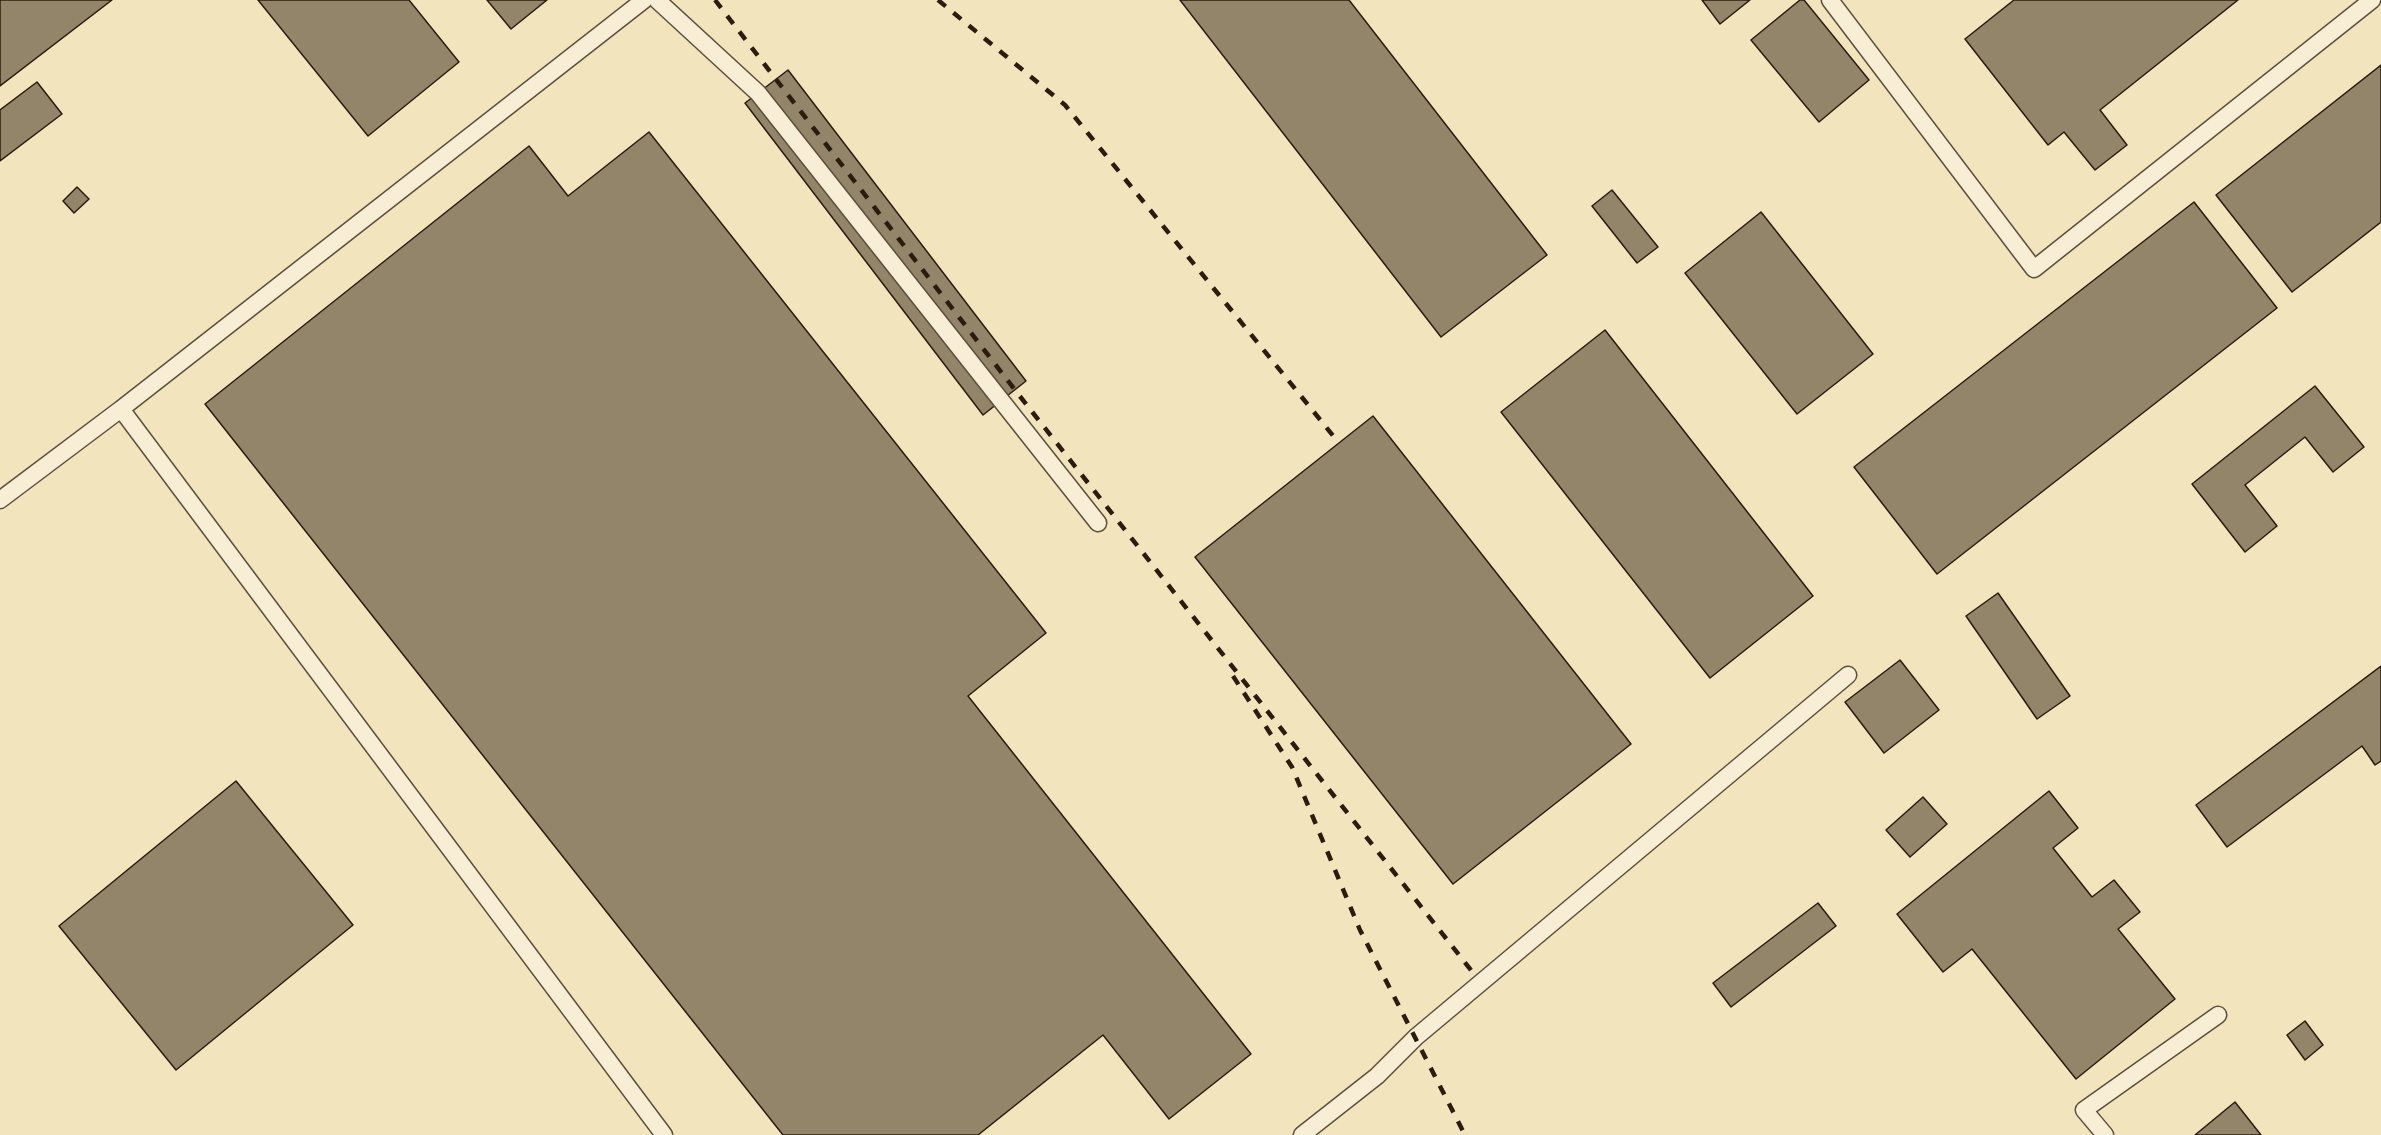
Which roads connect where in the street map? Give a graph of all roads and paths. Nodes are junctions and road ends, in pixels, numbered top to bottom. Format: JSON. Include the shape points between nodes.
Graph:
{"nodes":[{"id":1,"x":644,"y":0,"type":"edge"},
{"id":2,"x":657,"y":0,"type":"edge"},
{"id":3,"x":1830,"y":0,"type":"edge"},
{"id":4,"x":2372,"y":0,"type":"edge"},
{"id":5,"x":121,"y":409,"type":"junction"},
{"id":6,"x":0,"y":500,"type":"edge"},
{"id":7,"x":1098,"y":523,"type":"dead end"},
{"id":8,"x":1848,"y":675,"type":"dead end"},
{"id":9,"x":2218,"y":1014,"type":"dead end"},
{"id":10,"x":664,"y":1135,"type":"edge"},
{"id":11,"x":1302,"y":1135,"type":"edge"},
{"id":12,"x":2105,"y":1135,"type":"edge"}],
"edges":[{"from":1,"to":5,"type":"lane"},
{"from":2,"to":7,"type":"lane","via":[[758,93]]},
{"from":3,"to":4,"type":"lane","via":[[2034,269]]},
{"from":5,"to":6,"type":"lane"},
{"from":5,"to":10,"type":"lane"},
{"from":8,"to":11,"type":"lane","via":[[1416,1037],[1377,1076]]},
{"from":9,"to":12,"type":"lane","via":[[2084,1110]]}]}
